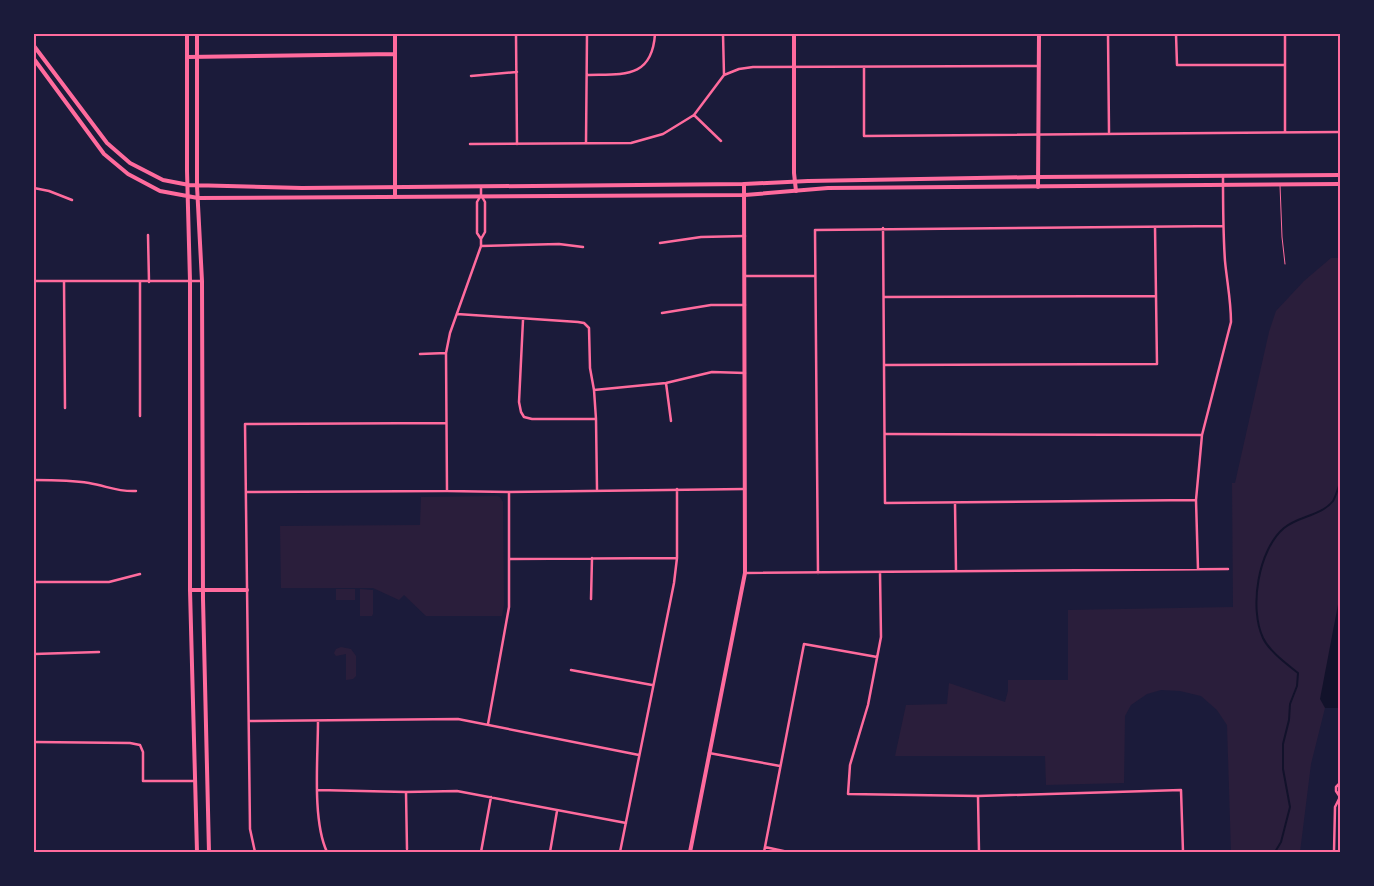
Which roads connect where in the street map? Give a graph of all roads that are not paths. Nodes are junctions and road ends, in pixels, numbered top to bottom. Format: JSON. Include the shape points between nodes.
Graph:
{"nodes":[{"id":1,"x":187,"y":34,"type":"edge"},
{"id":2,"x":197,"y":34,"type":"edge"},
{"id":3,"x":395,"y":34,"type":"edge"},
{"id":4,"x":516,"y":34,"type":"edge"},
{"id":5,"x":587,"y":34,"type":"edge"},
{"id":6,"x":655,"y":34,"type":"edge"},
{"id":7,"x":723,"y":34,"type":"edge"},
{"id":8,"x":794,"y":34,"type":"edge"},
{"id":9,"x":1039,"y":34,"type":"edge"},
{"id":10,"x":1108,"y":34,"type":"edge"},
{"id":11,"x":1176,"y":34,"type":"edge"},
{"id":12,"x":1284,"y":34,"type":"edge"},
{"id":13,"x":34,"y":46,"type":"edge"},
{"id":14,"x":395,"y":54,"type":"junction"},
{"id":15,"x":187,"y":57,"type":"junction"},
{"id":16,"x":197,"y":57,"type":"junction"},
{"id":17,"x":34,"y":59,"type":"edge"},
{"id":18,"x":1285,"y":65,"type":"junction"},
{"id":19,"x":794,"y":66,"type":"junction"},
{"id":20,"x":1039,"y":66,"type":"junction"},
{"id":21,"x":864,"y":68,"type":"junction"},
{"id":22,"x":517,"y":72,"type":"junction"},
{"id":23,"x":587,"y":75,"type":"junction"},
{"id":24,"x":724,"y":75,"type":"junction"},
{"id":25,"x":471,"y":76,"type":"dead end"},
{"id":26,"x":694,"y":115,"type":"junction"},
{"id":27,"x":1340,"y":132,"type":"edge"},
{"id":28,"x":1109,"y":133,"type":"junction"},
{"id":29,"x":1285,"y":133,"type":"junction"},
{"id":30,"x":1039,"y":134,"type":"junction"},
{"id":31,"x":721,"y":141,"type":"dead end"},
{"id":32,"x":586,"y":143,"type":"junction"},
{"id":33,"x":470,"y":144,"type":"dead end"},
{"id":34,"x":517,"y":144,"type":"junction"},
{"id":35,"x":1223,"y":175,"type":"junction"},
{"id":36,"x":1340,"y":175,"type":"edge"},
{"id":37,"x":1038,"y":177,"type":"junction"},
{"id":38,"x":795,"y":182,"type":"junction"},
{"id":39,"x":744,"y":184,"type":"junction"},
{"id":40,"x":1280,"y":184,"type":"junction"},
{"id":41,"x":1340,"y":184,"type":"edge"},
{"id":42,"x":188,"y":186,"type":"junction"},
{"id":43,"x":197,"y":186,"type":"junction"},
{"id":44,"x":1223,"y":186,"type":"junction"},
{"id":45,"x":395,"y":187,"type":"junction"},
{"id":46,"x":481,"y":187,"type":"junction"},
{"id":47,"x":1038,"y":187,"type":"junction"},
{"id":48,"x":34,"y":188,"type":"edge"},
{"id":49,"x":796,"y":191,"type":"junction"},
{"id":50,"x":481,"y":195,"type":"junction"},
{"id":51,"x":745,"y":195,"type":"junction"},
{"id":52,"x":189,"y":196,"type":"junction"},
{"id":53,"x":395,"y":197,"type":"junction"},
{"id":54,"x":198,"y":198,"type":"junction"},
{"id":55,"x":72,"y":200,"type":"dead end"},
{"id":56,"x":1155,"y":226,"type":"junction"},
{"id":57,"x":1223,"y":226,"type":"junction"},
{"id":58,"x":883,"y":228,"type":"junction"},
{"id":59,"x":148,"y":235,"type":"dead end"},
{"id":60,"x":745,"y":236,"type":"junction"},
{"id":61,"x":481,"y":239,"type":"junction"},
{"id":62,"x":660,"y":243,"type":"dead end"},
{"id":63,"x":481,"y":246,"type":"junction"},
{"id":64,"x":583,"y":246,"type":"dead end"},
{"id":65,"x":1285,"y":264,"type":"dead end"},
{"id":66,"x":745,"y":276,"type":"junction"},
{"id":67,"x":816,"y":276,"type":"junction"},
{"id":68,"x":34,"y":281,"type":"edge"},
{"id":69,"x":64,"y":281,"type":"junction"},
{"id":70,"x":140,"y":281,"type":"junction"},
{"id":71,"x":190,"y":281,"type":"junction"},
{"id":72,"x":202,"y":281,"type":"junction"},
{"id":73,"x":149,"y":282,"type":"junction"},
{"id":74,"x":1155,"y":296,"type":"junction"},
{"id":75,"x":884,"y":297,"type":"junction"},
{"id":76,"x":745,"y":305,"type":"junction"},
{"id":77,"x":662,"y":313,"type":"dead end"},
{"id":78,"x":457,"y":314,"type":"junction"},
{"id":79,"x":523,"y":320,"type":"junction"},
{"id":80,"x":446,"y":353,"type":"junction"},
{"id":81,"x":420,"y":354,"type":"dead end"},
{"id":82,"x":884,"y":365,"type":"junction"},
{"id":83,"x":745,"y":373,"type":"junction"},
{"id":84,"x":666,"y":383,"type":"junction"},
{"id":85,"x":594,"y":390,"type":"junction"},
{"id":86,"x":65,"y":408,"type":"dead end"},
{"id":87,"x":140,"y":416,"type":"dead end"},
{"id":88,"x":596,"y":419,"type":"junction"},
{"id":89,"x":671,"y":421,"type":"dead end"},
{"id":90,"x":446,"y":423,"type":"junction"},
{"id":91,"x":885,"y":434,"type":"junction"},
{"id":92,"x":1202,"y":435,"type":"junction"},
{"id":93,"x":34,"y":480,"type":"edge"},
{"id":94,"x":677,"y":489,"type":"junction"},
{"id":95,"x":745,"y":489,"type":"junction"},
{"id":96,"x":597,"y":490,"type":"junction"},
{"id":97,"x":136,"y":491,"type":"dead end"},
{"id":98,"x":447,"y":491,"type":"junction"},
{"id":99,"x":246,"y":492,"type":"junction"},
{"id":100,"x":509,"y":492,"type":"junction"},
{"id":101,"x":1196,"y":500,"type":"junction"},
{"id":102,"x":955,"y":504,"type":"junction"},
{"id":103,"x":592,"y":558,"type":"junction"},
{"id":104,"x":677,"y":558,"type":"junction"},
{"id":105,"x":509,"y":559,"type":"junction"},
{"id":106,"x":1198,"y":569,"type":"junction"},
{"id":107,"x":1228,"y":569,"type":"dead end"},
{"id":108,"x":956,"y":571,"type":"junction"},
{"id":109,"x":880,"y":572,"type":"junction"},
{"id":110,"x":745,"y":573,"type":"junction"},
{"id":111,"x":818,"y":573,"type":"junction"},
{"id":112,"x":140,"y":574,"type":"dead end"},
{"id":113,"x":34,"y":582,"type":"edge"},
{"id":114,"x":190,"y":590,"type":"junction"},
{"id":115,"x":203,"y":590,"type":"junction"},
{"id":116,"x":247,"y":590,"type":"junction"},
{"id":117,"x":592,"y":599,"type":"dead end"},
{"id":118,"x":98,"y":652,"type":"dead end"},
{"id":119,"x":34,"y":654,"type":"edge"},
{"id":120,"x":877,"y":657,"type":"junction"},
{"id":121,"x":571,"y":670,"type":"dead end"},
{"id":122,"x":652,"y":686,"type":"junction"},
{"id":123,"x":248,"y":721,"type":"junction"},
{"id":124,"x":318,"y":721,"type":"junction"},
{"id":125,"x":488,"y":724,"type":"junction"},
{"id":126,"x":34,"y":742,"type":"edge"},
{"id":127,"x":710,"y":753,"type":"junction"},
{"id":128,"x":639,"y":754,"type":"junction"},
{"id":129,"x":780,"y":766,"type":"junction"},
{"id":130,"x":195,"y":781,"type":"junction"},
{"id":131,"x":1340,"y":783,"type":"edge"},
{"id":132,"x":318,"y":790,"type":"junction"},
{"id":133,"x":406,"y":792,"type":"junction"},
{"id":134,"x":491,"y":796,"type":"junction"},
{"id":135,"x":978,"y":796,"type":"junction"},
{"id":136,"x":1340,"y":797,"type":"edge"},
{"id":137,"x":557,"y":811,"type":"junction"},
{"id":138,"x":626,"y":823,"type":"junction"},
{"id":139,"x":765,"y":847,"type":"junction"},
{"id":140,"x":407,"y":849,"type":"dead end"},
{"id":141,"x":197,"y":852,"type":"edge"},
{"id":142,"x":209,"y":852,"type":"edge"},
{"id":143,"x":255,"y":852,"type":"edge"},
{"id":144,"x":327,"y":852,"type":"edge"},
{"id":145,"x":481,"y":852,"type":"edge"},
{"id":146,"x":550,"y":852,"type":"edge"},
{"id":147,"x":620,"y":852,"type":"edge"},
{"id":148,"x":690,"y":852,"type":"edge"},
{"id":149,"x":764,"y":852,"type":"edge"},
{"id":150,"x":788,"y":852,"type":"edge"},
{"id":151,"x":979,"y":852,"type":"edge"},
{"id":152,"x":1183,"y":852,"type":"edge"},
{"id":153,"x":1334,"y":852,"type":"edge"}],
"edges":[{"from":1,"to":15,"type":"main road"},
{"from":2,"to":16,"type":"main road"},
{"from":3,"to":14,"type":"main road"},
{"from":4,"to":22,"type":"street"},
{"from":5,"to":23,"type":"street"},
{"from":6,"to":23,"type":"street","via":[[654,48],[639,70],[629,74]]},
{"from":7,"to":24,"type":"street"},
{"from":8,"to":19,"type":"main road"},
{"from":9,"to":20,"type":"main road"},
{"from":10,"to":28,"type":"street"},
{"from":11,"to":18,"type":"street","via":[[1177,65]]},
{"from":12,"to":18,"type":"street"},
{"from":13,"to":42,"type":"main road","via":[[107,143],[130,163],[162,180]]},
{"from":14,"to":16,"type":"main road"},
{"from":14,"to":45,"type":"main road"},
{"from":15,"to":16,"type":"main road"},
{"from":15,"to":42,"type":"main road"},
{"from":16,"to":43,"type":"main road"},
{"from":17,"to":52,"type":"main road","via":[[104,154],[128,174],[160,191]]},
{"from":18,"to":29,"type":"street"},
{"from":19,"to":21,"type":"street"},
{"from":19,"to":24,"type":"street","via":[[753,67]]},
{"from":19,"to":38,"type":"main road"},
{"from":20,"to":21,"type":"street"},
{"from":20,"to":30,"type":"main road"},
{"from":21,"to":30,"type":"street","via":[[864,136]]},
{"from":22,"to":25,"type":"street"},
{"from":22,"to":34,"type":"street"},
{"from":23,"to":32,"type":"street"},
{"from":24,"to":26,"type":"street"},
{"from":26,"to":31,"type":"street"},
{"from":26,"to":32,"type":"street","via":[[663,134],[631,143]]},
{"from":27,"to":29,"type":"street"},
{"from":28,"to":29,"type":"street"},
{"from":28,"to":30,"type":"street"},
{"from":30,"to":37,"type":"main road"},
{"from":32,"to":34,"type":"street"},
{"from":33,"to":34,"type":"street"},
{"from":35,"to":36,"type":"main road"},
{"from":35,"to":37,"type":"main road"},
{"from":35,"to":44,"type":"street"},
{"from":37,"to":38,"type":"main road"},
{"from":37,"to":47,"type":"main road"},
{"from":38,"to":39,"type":"main road"},
{"from":38,"to":49,"type":"main road"},
{"from":39,"to":46,"type":"main road"},
{"from":39,"to":51,"type":"main road"},
{"from":40,"to":41,"type":"main road"},
{"from":40,"to":44,"type":"main road"},
{"from":40,"to":65,"type":"lane"},
{"from":42,"to":43,"type":"main road"},
{"from":42,"to":52,"type":"main road"},
{"from":43,"to":45,"type":"main road"},
{"from":43,"to":54,"type":"main road"},
{"from":44,"to":47,"type":"main road"},
{"from":44,"to":57,"type":"street"},
{"from":45,"to":46,"type":"main road"},
{"from":45,"to":53,"type":"main road"},
{"from":46,"to":50,"type":"street"},
{"from":47,"to":49,"type":"main road"},
{"from":48,"to":55,"type":"street"},
{"from":49,"to":51,"type":"main road"},
{"from":50,"to":51,"type":"main road"},
{"from":50,"to":53,"type":"main road"},
{"from":50,"to":61,"type":"street","via":[[485,202],[485,232]]},
{"from":50,"to":61,"type":"street","via":[[477,202],[477,233]]},
{"from":51,"to":60,"type":"main road"},
{"from":52,"to":54,"type":"main road"},
{"from":52,"to":71,"type":"main road"},
{"from":53,"to":54,"type":"main road"},
{"from":54,"to":72,"type":"main road"},
{"from":56,"to":57,"type":"street"},
{"from":56,"to":58,"type":"street"},
{"from":56,"to":74,"type":"street"},
{"from":57,"to":92,"type":"street","via":[[1231,322]]},
{"from":58,"to":67,"type":"street","via":[[815,230]]},
{"from":58,"to":75,"type":"street"},
{"from":59,"to":73,"type":"street"},
{"from":60,"to":62,"type":"street","via":[[701,237]]},
{"from":60,"to":66,"type":"main road"},
{"from":61,"to":63,"type":"street"},
{"from":63,"to":64,"type":"street"},
{"from":63,"to":78,"type":"street"},
{"from":66,"to":67,"type":"street"},
{"from":66,"to":76,"type":"main road"},
{"from":67,"to":111,"type":"street"},
{"from":68,"to":69,"type":"street"},
{"from":69,"to":70,"type":"street"},
{"from":69,"to":86,"type":"street"},
{"from":70,"to":73,"type":"street"},
{"from":70,"to":87,"type":"street"},
{"from":71,"to":72,"type":"street"},
{"from":71,"to":73,"type":"street"},
{"from":71,"to":114,"type":"main road"},
{"from":72,"to":115,"type":"main road"},
{"from":74,"to":75,"type":"street"},
{"from":74,"to":82,"type":"street","via":[[1156,364]]},
{"from":75,"to":82,"type":"street"},
{"from":76,"to":77,"type":"street","via":[[711,305]]},
{"from":76,"to":83,"type":"main road"},
{"from":78,"to":79,"type":"street"},
{"from":78,"to":80,"type":"street"},
{"from":79,"to":85,"type":"street","via":[[584,323],[589,328]]},
{"from":79,"to":88,"type":"street","via":[[519,402],[524,417]]},
{"from":80,"to":81,"type":"street"},
{"from":80,"to":90,"type":"street"},
{"from":82,"to":91,"type":"street"},
{"from":83,"to":84,"type":"street","via":[[712,372]]},
{"from":83,"to":95,"type":"main road"},
{"from":84,"to":85,"type":"street"},
{"from":84,"to":89,"type":"street"},
{"from":85,"to":88,"type":"street"},
{"from":88,"to":96,"type":"street"},
{"from":90,"to":98,"type":"street"},
{"from":90,"to":99,"type":"street","via":[[245,424]]},
{"from":91,"to":92,"type":"street"},
{"from":91,"to":102,"type":"street","via":[[885,503]]},
{"from":92,"to":101,"type":"street"},
{"from":93,"to":97,"type":"street","via":[[74,481],[122,492]]},
{"from":94,"to":95,"type":"street"},
{"from":94,"to":96,"type":"street"},
{"from":94,"to":104,"type":"street"},
{"from":95,"to":110,"type":"main road"},
{"from":96,"to":100,"type":"street"},
{"from":98,"to":99,"type":"street"},
{"from":98,"to":100,"type":"street"},
{"from":99,"to":116,"type":"street"},
{"from":100,"to":105,"type":"street"},
{"from":101,"to":102,"type":"street"},
{"from":101,"to":106,"type":"street"},
{"from":102,"to":108,"type":"street"},
{"from":103,"to":104,"type":"street"},
{"from":103,"to":105,"type":"street"},
{"from":103,"to":117,"type":"street"},
{"from":104,"to":122,"type":"street"},
{"from":105,"to":125,"type":"street","via":[[509,607]]},
{"from":106,"to":107,"type":"street"},
{"from":106,"to":108,"type":"street"},
{"from":108,"to":109,"type":"street"},
{"from":109,"to":111,"type":"street"},
{"from":109,"to":120,"type":"street","via":[[881,637]]},
{"from":110,"to":111,"type":"street"},
{"from":110,"to":127,"type":"main road"},
{"from":112,"to":113,"type":"street","via":[[95,584]]},
{"from":114,"to":115,"type":"main road"},
{"from":114,"to":130,"type":"main road"},
{"from":115,"to":116,"type":"main road"},
{"from":115,"to":142,"type":"main road"},
{"from":116,"to":123,"type":"street"},
{"from":118,"to":119,"type":"street"},
{"from":120,"to":129,"type":"street","via":[[804,644]]},
{"from":120,"to":135,"type":"street","via":[[868,705],[850,765],[848,794]]},
{"from":121,"to":122,"type":"street"},
{"from":122,"to":128,"type":"street"},
{"from":123,"to":124,"type":"street"},
{"from":123,"to":143,"type":"street","via":[[250,829]]},
{"from":124,"to":125,"type":"street","via":[[458,719]]},
{"from":124,"to":132,"type":"street"},
{"from":125,"to":128,"type":"street"},
{"from":126,"to":130,"type":"street","via":[[130,742],[140,745],[143,752],[143,781]]},
{"from":127,"to":129,"type":"street"},
{"from":127,"to":148,"type":"main road"},
{"from":128,"to":138,"type":"street"},
{"from":129,"to":139,"type":"street"},
{"from":130,"to":141,"type":"main road"},
{"from":131,"to":136,"type":"street","via":[[1336,791]]},
{"from":132,"to":133,"type":"street"},
{"from":132,"to":144,"type":"street","via":[[319,823]]},
{"from":133,"to":134,"type":"street","via":[[457,791]]},
{"from":133,"to":140,"type":"street"},
{"from":134,"to":137,"type":"street"},
{"from":134,"to":145,"type":"street"},
{"from":135,"to":151,"type":"street"},
{"from":135,"to":152,"type":"street","via":[[1181,790]]},
{"from":136,"to":153,"type":"street","via":[[1335,807]]},
{"from":137,"to":138,"type":"street"},
{"from":137,"to":146,"type":"street"},
{"from":138,"to":147,"type":"street"},
{"from":139,"to":149,"type":"street"},
{"from":139,"to":150,"type":"street"}]}
